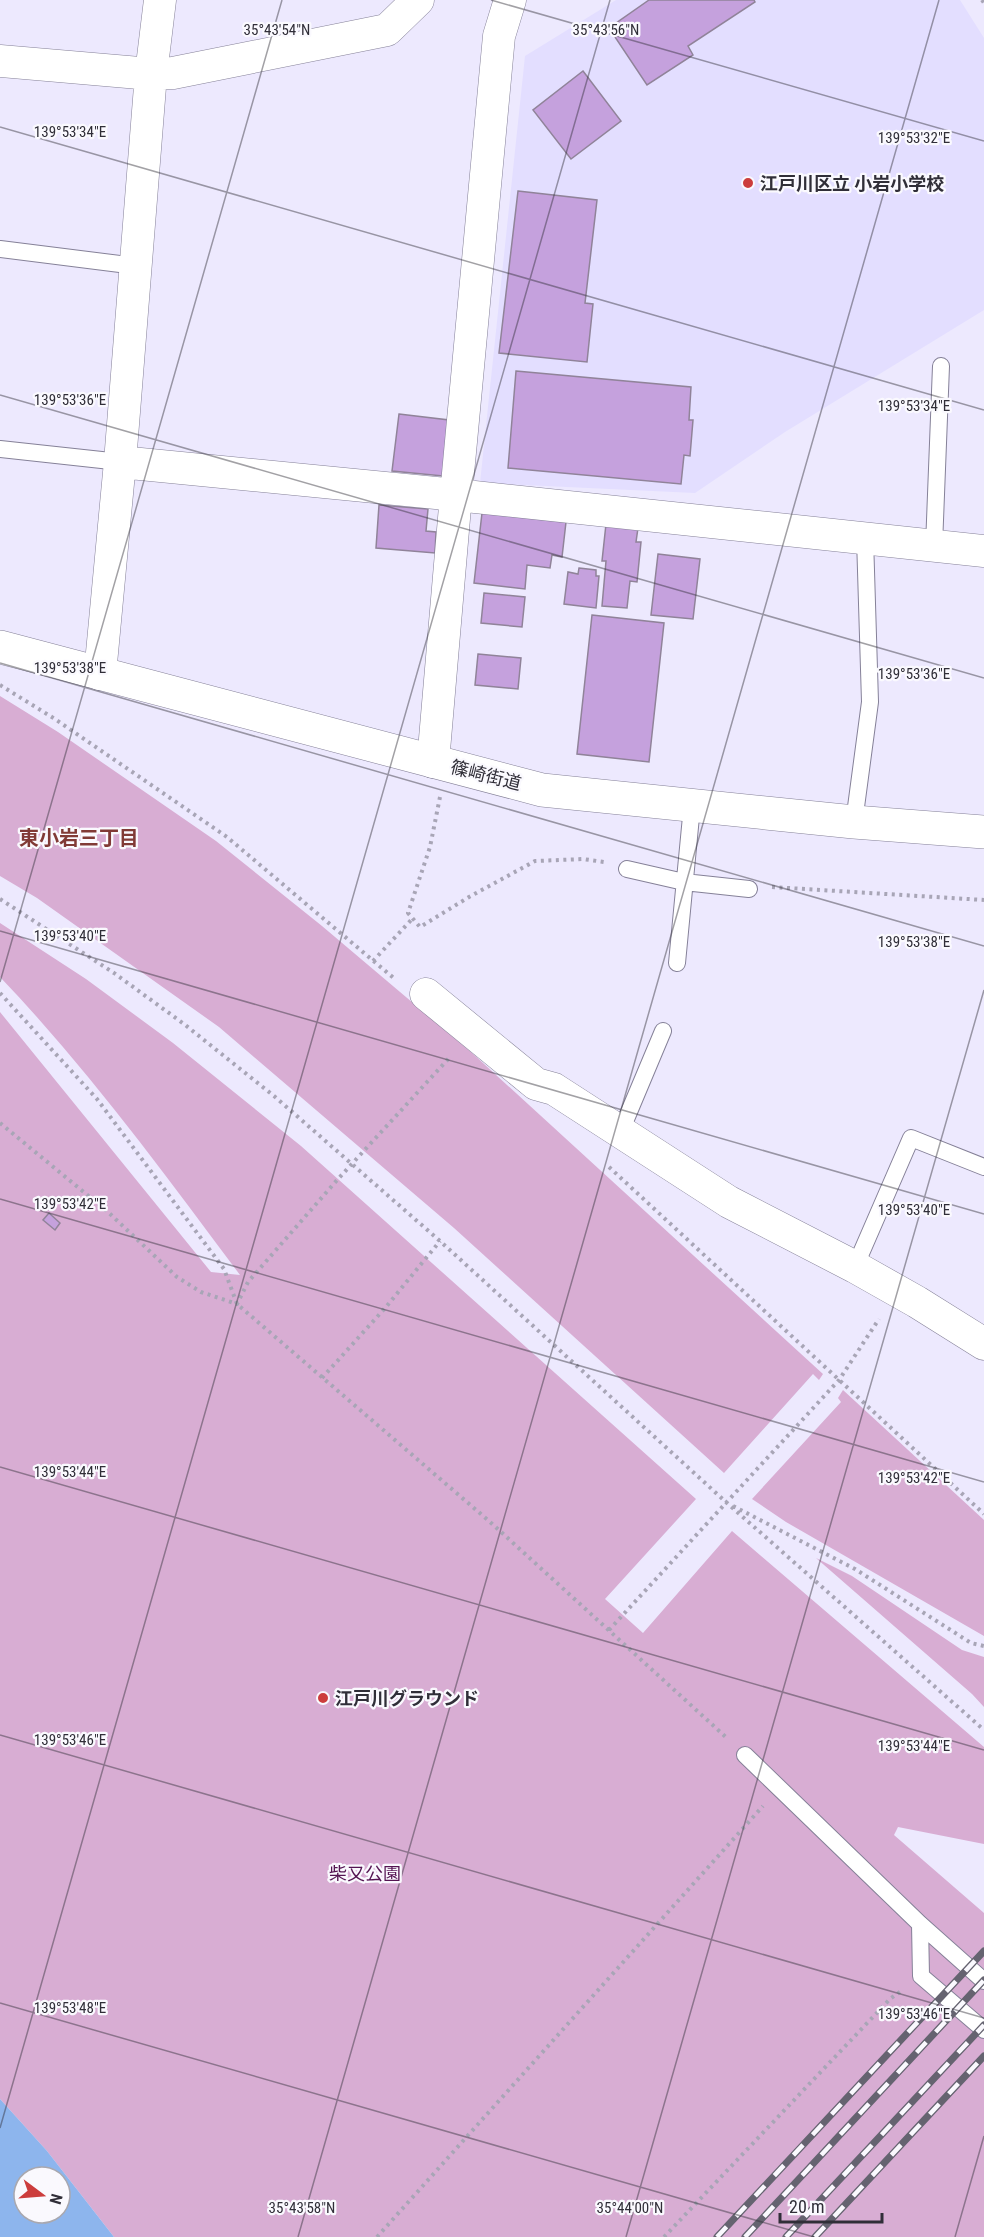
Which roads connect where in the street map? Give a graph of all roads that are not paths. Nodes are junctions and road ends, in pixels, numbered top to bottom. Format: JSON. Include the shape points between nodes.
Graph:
{"nodes":[{"id":1,"x":159,"y":0,"type":"edge"},
{"id":2,"x":418,"y":0,"type":"edge"},
{"id":3,"x":510,"y":0,"type":"edge"},
{"id":4,"x":0,"y":61,"type":"edge"},
{"id":5,"x":151,"y":74,"type":"junction"},
{"id":6,"x":0,"y":249,"type":"edge"},
{"id":7,"x":136,"y":266,"type":"junction"},
{"id":8,"x":941,"y":366,"type":"dead end"},
{"id":9,"x":0,"y":449,"type":"edge"},
{"id":10,"x":120,"y":462,"type":"junction"},
{"id":11,"x":456,"y":495,"type":"junction"},
{"id":12,"x":865,"y":538,"type":"junction"},
{"id":13,"x":934,"y":546,"type":"junction"},
{"id":14,"x":984,"y":551,"type":"edge"},
{"id":15,"x":0,"y":647,"type":"edge"},
{"id":16,"x":100,"y":674,"type":"junction"},
{"id":17,"x":438,"y":775,"type":"junction"},
{"id":18,"x":692,"y":806,"type":"junction"},
{"id":19,"x":854,"y":822,"type":"junction"},
{"id":20,"x":984,"y":832,"type":"edge"},
{"id":21,"x":627,"y":869,"type":"road end"},
{"id":22,"x":684,"y":882,"type":"junction"},
{"id":23,"x":749,"y":889,"type":"road end"},
{"id":24,"x":677,"y":963,"type":"dead end"},
{"id":25,"x":426,"y":994,"type":"dead end"},
{"id":26,"x":663,"y":1031,"type":"dead end"},
{"id":27,"x":621,"y":1131,"type":"junction"},
{"id":28,"x":984,"y":1167,"type":"edge"},
{"id":29,"x":855,"y":1267,"type":"junction"},
{"id":30,"x":984,"y":1344,"type":"edge"},
{"id":31,"x":745,"y":1755,"type":"road end"},
{"id":32,"x":920,"y":1924,"type":"junction"},
{"id":33,"x":984,"y":1981,"type":"edge"},
{"id":34,"x":984,"y":2030,"type":"edge"}],
"edges":[{"from":1,"to":5,"type":"street"},
{"from":2,"to":5,"type":"street","via":[[387,30],[173,73]]},
{"from":3,"to":11,"type":"street","via":[[499,36]]},
{"from":4,"to":5,"type":"street"},
{"from":5,"to":7,"type":"street"},
{"from":6,"to":7,"type":"lane"},
{"from":7,"to":10,"type":"street"},
{"from":8,"to":13,"type":"lane"},
{"from":9,"to":10,"type":"lane"},
{"from":10,"to":11,"type":"street"},
{"from":10,"to":16,"type":"street"},
{"from":11,"to":12,"type":"street"},
{"from":11,"to":17,"type":"street"},
{"from":12,"to":13,"type":"street"},
{"from":12,"to":19,"type":"lane","via":[[870,702]]},
{"from":13,"to":14,"type":"street"},
{"from":15,"to":16,"type":"main road","name":"篠崎街道"},
{"from":16,"to":17,"type":"main road","name":"篠崎街道"},
{"from":17,"to":18,"type":"main road","name":"篠崎街道"},
{"from":18,"to":19,"type":"main road","name":"篠崎街道"},
{"from":18,"to":22,"type":"lane"},
{"from":19,"to":20,"type":"main road","name":"篠崎街道"},
{"from":21,"to":22,"type":"lane"},
{"from":22,"to":23,"type":"lane"},
{"from":22,"to":24,"type":"lane"},
{"from":25,"to":27,"type":"street","via":[[536,1084],[554,1089]]},
{"from":26,"to":27,"type":"lane"},
{"from":27,"to":29,"type":"street","via":[[729,1202]]},
{"from":28,"to":29,"type":"lane","via":[[910,1138]]},
{"from":29,"to":30,"type":"street"},
{"from":31,"to":32,"type":"lane"},
{"from":32,"to":33,"type":"lane"},
{"from":32,"to":34,"type":"lane","via":[[921,1976]]}]}
